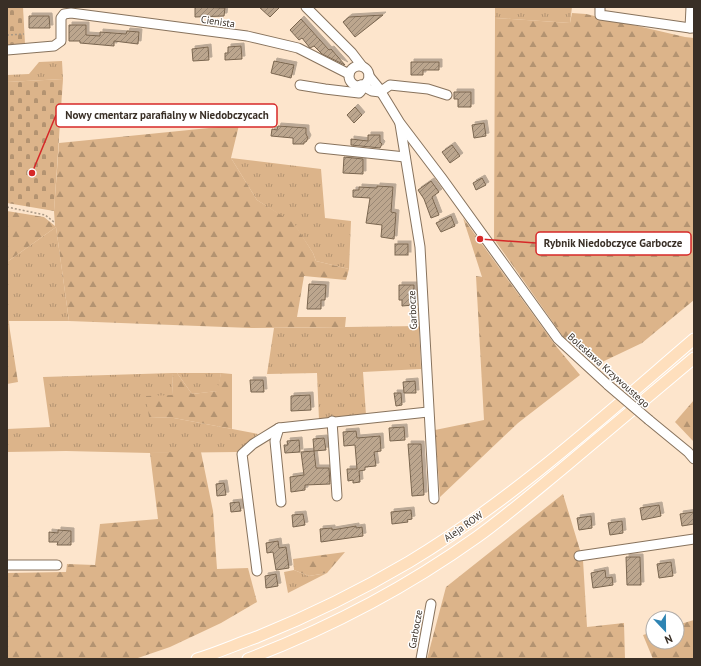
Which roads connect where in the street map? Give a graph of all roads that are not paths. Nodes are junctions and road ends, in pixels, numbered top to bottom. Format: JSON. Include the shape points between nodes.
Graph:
{"nodes":[{"id":1,"x":306,"y":7,"type":"edge"},
{"id":2,"x":600,"y":7,"type":"edge"},
{"id":3,"x":691,"y":7,"type":"edge"},
{"id":4,"x":692,"y":28,"type":"edge"},
{"id":5,"x":341,"y":43,"type":"junction"},
{"id":6,"x":7,"y":50,"type":"edge"},
{"id":7,"x":362,"y":66,"type":"junction"},
{"id":8,"x":351,"y":71,"type":"junction"},
{"id":9,"x":369,"y":76,"type":"junction"},
{"id":10,"x":300,"y":85,"type":"dead end"},
{"id":11,"x":361,"y":86,"type":"junction"},
{"id":12,"x":380,"y":92,"type":"junction"},
{"id":13,"x":447,"y":95,"type":"dead end"},
{"id":14,"x":400,"y":123,"type":"junction"},
{"id":15,"x":320,"y":148,"type":"dead end"},
{"id":16,"x":405,"y":157,"type":"junction"},
{"id":17,"x":694,"y":339,"type":"edge"},
{"id":18,"x":694,"y":358,"type":"edge"},
{"id":19,"x":428,"y":412,"type":"junction"},
{"id":20,"x":332,"y":421,"type":"junction"},
{"id":21,"x":278,"y":428,"type":"junction"},
{"id":22,"x":691,"y":452,"type":"edge"},
{"id":23,"x":694,"y":459,"type":"edge"},
{"id":24,"x":337,"y":496,"type":"dead end"},
{"id":25,"x":434,"y":499,"type":"dead end"},
{"id":26,"x":281,"y":502,"type":"dead end"},
{"id":27,"x":694,"y":539,"type":"edge"},
{"id":28,"x":579,"y":556,"type":"dead end"},
{"id":29,"x":57,"y":564,"type":"dead end"},
{"id":30,"x":7,"y":565,"type":"edge"},
{"id":31,"x":256,"y":571,"type":"dead end"},
{"id":32,"x":431,"y":604,"type":"dead end"},
{"id":33,"x":197,"y":659,"type":"edge"},
{"id":34,"x":248,"y":659,"type":"edge"},
{"id":35,"x":421,"y":659,"type":"edge"}],
"edges":[{"from":1,"to":5,"type":"street"},
{"from":2,"to":4,"type":"street","via":[[600,15]]},
{"from":3,"to":4,"type":"street"},
{"from":5,"to":7,"type":"street"},
{"from":5,"to":8,"type":"street","via":[[350,61]]},
{"from":6,"to":8,"type":"street","name":"Cienista","via":[[54,46],[61,41],[61,18],[64,14],[71,13],[247,36],[298,48]]},
{"from":7,"to":8,"type":"street","via":[[357,66]]},
{"from":7,"to":9,"type":"street"},
{"from":8,"to":11,"type":"street","via":[[349,77],[352,83]]},
{"from":9,"to":11,"type":"street","via":[[367,82]]},
{"from":9,"to":12,"type":"street","name":"Bolesława Krzywoustego"},
{"from":10,"to":11,"type":"street","via":[[359,93]]},
{"from":11,"to":12,"type":"street"},
{"from":12,"to":13,"type":"street","via":[[390,85],[428,89]]},
{"from":12,"to":14,"type":"street","name":"Bolesława Krzywoustego"},
{"from":14,"to":16,"type":"street","name":"Garbocze"},
{"from":14,"to":22,"type":"street","name":"Bolesława Krzywoustego","bridge":true,"via":[[558,339],[649,420]]},
{"from":15,"to":16,"type":"street"},
{"from":16,"to":19,"type":"street","name":"Garbocze","via":[[420,247]]},
{"from":17,"to":33,"type":"main road","name":"Aleja ROW","via":[[520,485],[408,562],[342,599],[288,624]]},
{"from":18,"to":34,"type":"main road","name":"Aleja ROW","via":[[477,537],[391,592],[329,624]]},
{"from":19,"to":20,"type":"street"},
{"from":19,"to":25,"type":"street","name":"Garbocze"},
{"from":20,"to":21,"type":"street"},
{"from":20,"to":24,"type":"street"},
{"from":21,"to":26,"type":"street","via":[[275,441]]},
{"from":21,"to":31,"type":"street","via":[[242,454]]},
{"from":22,"to":23,"type":"street","name":"Bolesława Krzywoustego"},
{"from":27,"to":28,"type":"street"},
{"from":29,"to":30,"type":"street"},
{"from":32,"to":35,"type":"street","name":"Garbocze"}]}
